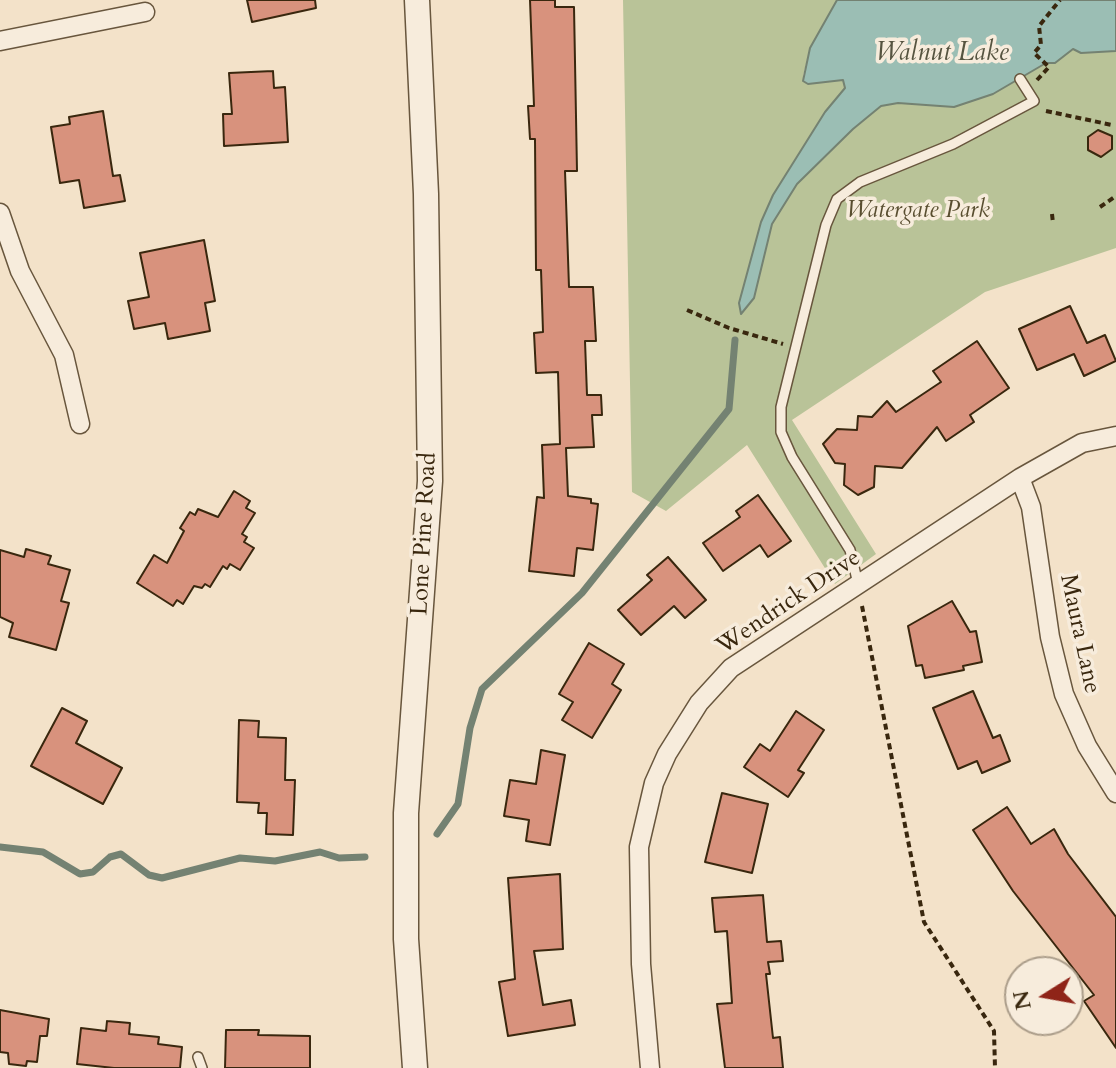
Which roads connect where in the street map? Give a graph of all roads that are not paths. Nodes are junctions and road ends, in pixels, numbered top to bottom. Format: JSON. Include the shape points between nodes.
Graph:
{"nodes":[{"id":1,"x":417,"y":0,"type":"edge"},
{"id":2,"x":145,"y":12,"type":"dead end"},
{"id":3,"x":0,"y":41,"type":"edge"},
{"id":4,"x":1020,"y":79,"type":"dead end"},
{"id":5,"x":0,"y":213,"type":"edge"},
{"id":6,"x":80,"y":424,"type":"dead end"},
{"id":7,"x":1116,"y":436,"type":"edge"},
{"id":8,"x":1020,"y":478,"type":"junction"},
{"id":9,"x":858,"y":584,"type":"junction"},
{"id":10,"x":1116,"y":793,"type":"edge"},
{"id":11,"x":198,"y":1057,"type":"dead end"},
{"id":12,"x":202,"y":1068,"type":"edge"},
{"id":13,"x":415,"y":1068,"type":"edge"},
{"id":14,"x":650,"y":1068,"type":"edge"}],
"edges":[{"from":1,"to":13,"type":"street","name":"Lone Pine Road","via":[[430,412],[427,542],[406,813],[406,939]]},
{"from":2,"to":3,"type":"street"},
{"from":4,"to":9,"type":"lane","via":[[1034,101],[953,144],[860,182],[837,199],[826,225],[781,407],[781,432],[850,550]]},
{"from":5,"to":6,"type":"street","via":[[20,271],[64,355]]},
{"from":7,"to":8,"type":"street","name":"Wendrick Drive","via":[[1082,443]]},
{"from":8,"to":9,"type":"street","name":"Wendrick Drive"},
{"from":8,"to":10,"type":"street","name":"Maura Lane","via":[[1031,507],[1064,694]]},
{"from":9,"to":14,"type":"street","name":"Wendrick Drive","via":[[731,668],[699,703],[654,783],[644,813],[638,884]]},
{"from":11,"to":12,"type":"lane"}]}
